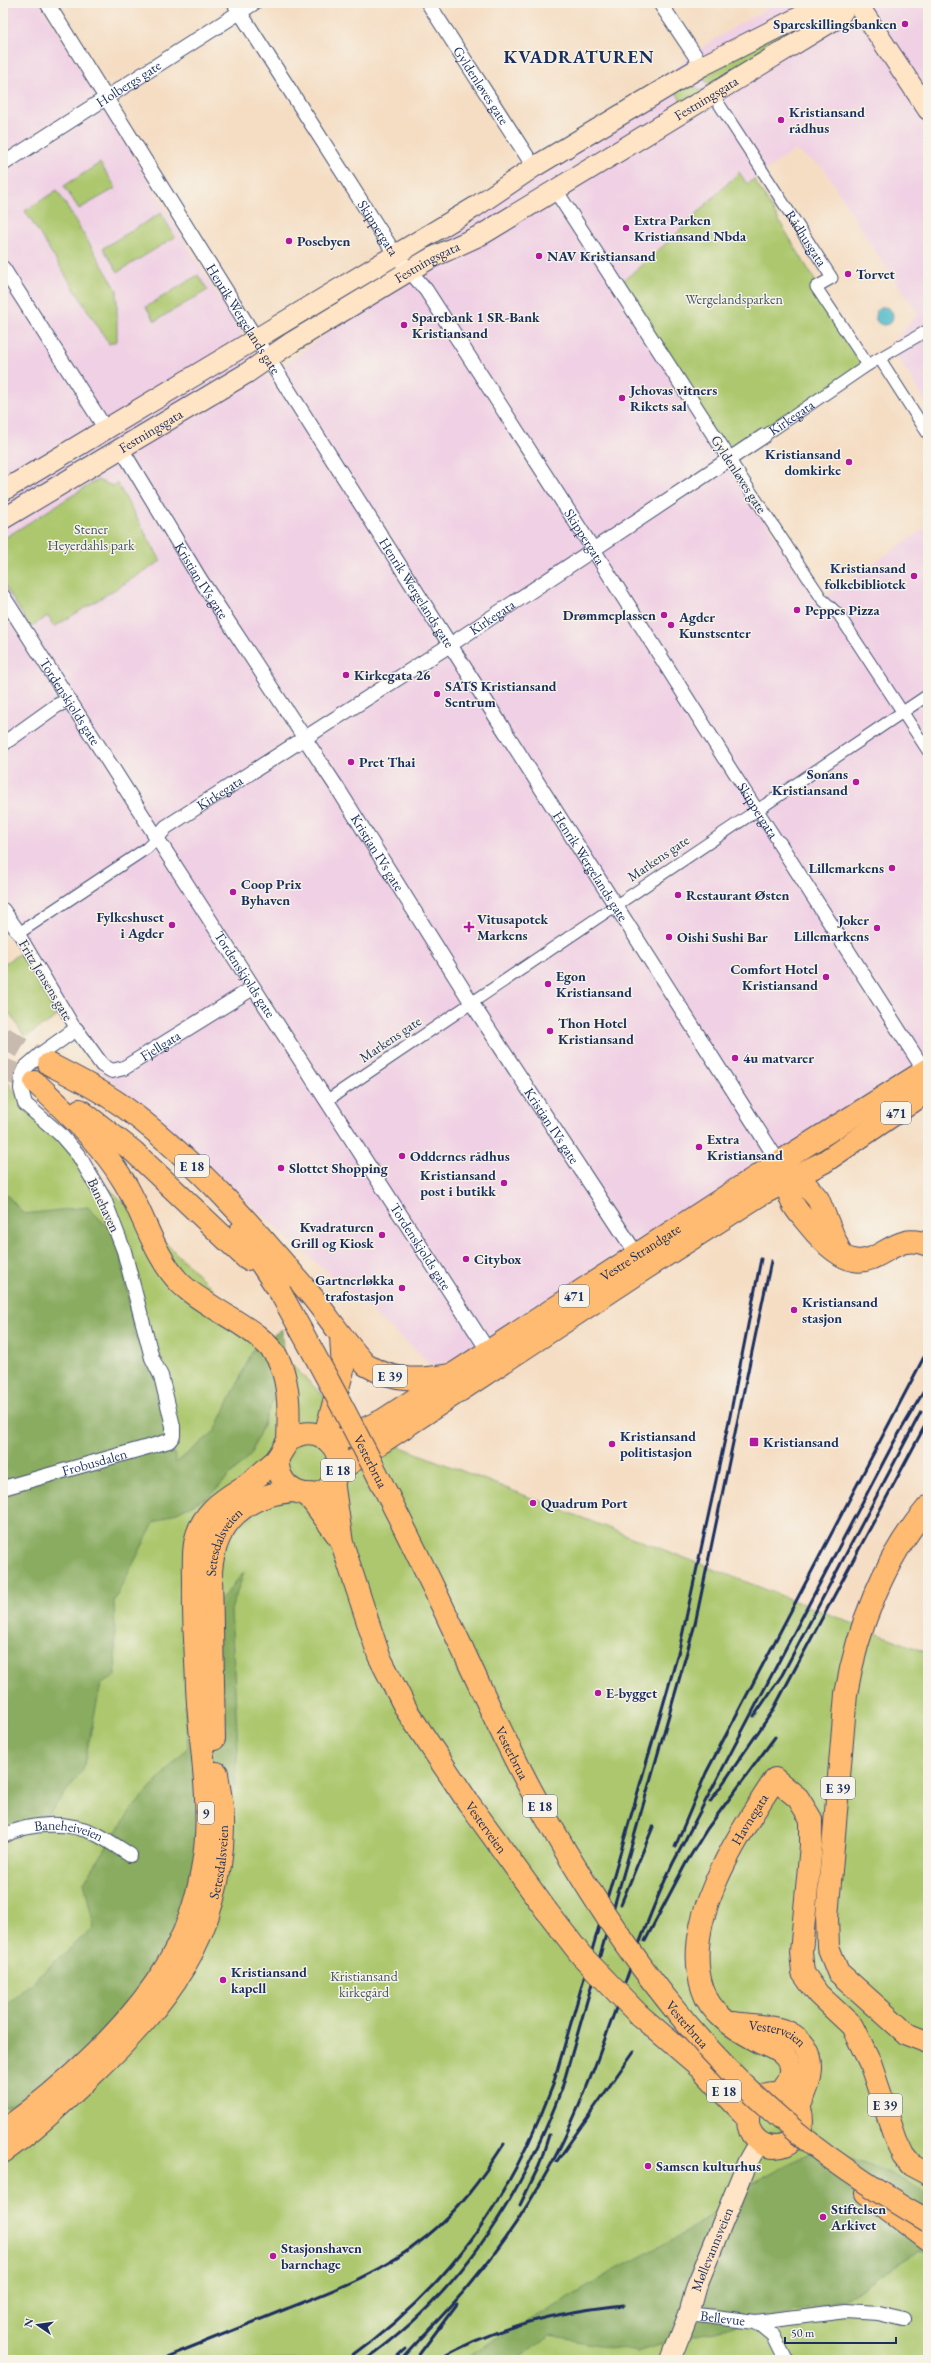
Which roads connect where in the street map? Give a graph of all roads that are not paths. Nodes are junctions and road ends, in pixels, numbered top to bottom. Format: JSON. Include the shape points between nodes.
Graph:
{"nodes":[{"id":1,"x":47,"y":3,"type":"edge"},
{"id":2,"x":254,"y":3,"type":"edge"},
{"id":3,"x":428,"y":3,"type":"edge"},
{"id":4,"x":660,"y":3,"type":"edge"},
{"id":5,"x":827,"y":3,"type":"edge"},
{"id":6,"x":848,"y":3,"type":"edge"},
{"id":7,"x":857,"y":3,"type":"edge"},
{"id":8,"x":237,"y":8,"type":"edge"},
{"id":9,"x":702,"y":66,"type":"junction"},
{"id":10,"x":106,"y":97,"type":"junction"},
{"id":11,"x":719,"y":104,"type":"dead end"},
{"id":12,"x":928,"y":110,"type":"edge"},
{"id":13,"x":3,"y":164,"type":"edge"},
{"id":14,"x":534,"y":166,"type":"junction"},
{"id":15,"x":556,"y":191,"type":"junction"},
{"id":16,"x":395,"y":254,"type":"junction"},
{"id":17,"x":3,"y":268,"type":"edge"},
{"id":18,"x":409,"y":271,"type":"junction"},
{"id":19,"x":928,"y":330,"type":"edge"},
{"id":20,"x":257,"y":337,"type":"junction"},
{"id":21,"x":268,"y":358,"type":"junction"},
{"id":22,"x":880,"y":359,"type":"junction"},
{"id":23,"x":868,"y":365,"type":"junction"},
{"id":24,"x":105,"y":428,"type":"junction"},
{"id":25,"x":928,"y":434,"type":"edge"},
{"id":26,"x":764,"y":436,"type":"joint"},
{"id":27,"x":121,"y":448,"type":"junction"},
{"id":28,"x":730,"y":460,"type":"junction"},
{"id":29,"x":3,"y":491,"type":"edge"},
{"id":30,"x":3,"y":519,"type":"edge"},
{"id":31,"x":593,"y":549,"type":"junction"},
{"id":32,"x":3,"y":596,"type":"edge"},
{"id":33,"x":450,"y":645,"type":"junction"},
{"id":34,"x":928,"y":695,"type":"edge"},
{"id":35,"x":69,"y":700,"type":"junction"},
{"id":36,"x":902,"y":712,"type":"junction"},
{"id":37,"x":306,"y":739,"type":"junction"},
{"id":38,"x":3,"y":744,"type":"edge"},
{"id":39,"x":928,"y":751,"type":"edge"},
{"id":40,"x":725,"y":759,"type":"joint"},
{"id":41,"x":758,"y":809,"type":"junction"},
{"id":42,"x":156,"y":838,"type":"junction"},
{"id":43,"x":779,"y":843,"type":"joint"},
{"id":44,"x":614,"y":907,"type":"junction"},
{"id":45,"x":3,"y":910,"type":"edge"},
{"id":46,"x":19,"y":933,"type":"junction"},
{"id":47,"x":253,"y":988,"type":"junction"},
{"id":48,"x":471,"y":1002,"type":"junction"},
{"id":49,"x":76,"y":1029,"type":"junction"},
{"id":50,"x":927,"y":1077,"type":"edge"},
{"id":51,"x":326,"y":1101,"type":"junction"},
{"id":52,"x":784,"y":1172,"type":"junction"},
{"id":53,"x":928,"y":1245,"type":"edge"},
{"id":54,"x":637,"y":1255,"type":"junction"},
{"id":55,"x":280,"y":1292,"type":"junction"},
{"id":56,"x":341,"y":1336,"type":"junction"},
{"id":57,"x":488,"y":1352,"type":"junction"},
{"id":58,"x":455,"y":1374,"type":"junction"},
{"id":59,"x":173,"y":1426,"type":"joint"},
{"id":60,"x":327,"y":1440,"type":"junction"},
{"id":61,"x":283,"y":1449,"type":"junction"},
{"id":62,"x":335,"y":1476,"type":"junction"},
{"id":63,"x":3,"y":1488,"type":"edge"},
{"id":64,"x":301,"y":1493,"type":"junction"},
{"id":65,"x":928,"y":1507,"type":"edge"},
{"id":66,"x":342,"y":1543,"type":"junction"},
{"id":67,"x":3,"y":1836,"type":"edge"},
{"id":68,"x":130,"y":1855,"type":"dead end"},
{"id":69,"x":726,"y":1860,"type":"joint"},
{"id":70,"x":729,"y":2023,"type":"junction"},
{"id":71,"x":928,"y":2040,"type":"edge"},
{"id":72,"x":699,"y":2066,"type":"junction"},
{"id":73,"x":780,"y":2093,"type":"junction"},
{"id":74,"x":758,"y":2098,"type":"junction"},
{"id":75,"x":747,"y":2117,"type":"junction"},
{"id":76,"x":797,"y":2125,"type":"junction"},
{"id":77,"x":3,"y":2131,"type":"edge"},
{"id":78,"x":759,"y":2142,"type":"junction"},
{"id":79,"x":3,"y":2152,"type":"edge"},
{"id":80,"x":928,"y":2174,"type":"edge"},
{"id":81,"x":928,"y":2216,"type":"edge"},
{"id":82,"x":928,"y":2221,"type":"edge"},
{"id":83,"x":928,"y":2240,"type":"edge"},
{"id":84,"x":689,"y":2314,"type":"junction"},
{"id":85,"x":904,"y":2319,"type":"dead end"},
{"id":86,"x":756,"y":2322,"type":"junction"},
{"id":87,"x":671,"y":2360,"type":"edge"},
{"id":88,"x":785,"y":2360,"type":"edge"}],
"edges":[{"from":1,"to":10,"type":"street","name":"Henrik Wergelands gate"},
{"from":2,"to":8,"type":"street","name":"Holbergs gate"},
{"from":3,"to":14,"type":"street","name":"Gyldenløves gate"},
{"from":4,"to":9,"type":"street"},
{"from":5,"to":9,"type":"main road","name":"Festningsgata"},
{"from":6,"to":15,"type":"main road","name":"Festningsgata","via":[[839,17]]},
{"from":7,"to":12,"type":"main road"},
{"from":8,"to":10,"type":"street","name":"Holbergs gate"},
{"from":8,"to":16,"type":"street","name":"Skippergata"},
{"from":9,"to":14,"type":"main road","name":"Festningsgata"},
{"from":10,"to":13,"type":"street","name":"Holbergs gate"},
{"from":10,"to":20,"type":"street","name":"Henrik Wergelands gate"},
{"from":11,"to":23,"type":"street","name":"Rådhusgata","via":[[832,278],[816,287]]},
{"from":14,"to":16,"type":"main road","name":"Festningsgata","via":[[475,207]]},
{"from":15,"to":18,"type":"main road","name":"Festningsgata","via":[[483,234]]},
{"from":15,"to":28,"type":"street","name":"Gyldenløves gate"},
{"from":16,"to":18,"type":"street","name":"Skippergata"},
{"from":16,"to":20,"type":"main road","name":"Festningsgata"},
{"from":17,"to":24,"type":"street"},
{"from":18,"to":21,"type":"main road","name":"Festningsgata"},
{"from":18,"to":31,"type":"street","name":"Skippergata","via":[[426,290]]},
{"from":19,"to":22,"type":"street","name":"Kirkegata"},
{"from":20,"to":21,"type":"street","name":"Henrik Wergelands gate"},
{"from":20,"to":24,"type":"main road","name":"Festningsgata"},
{"from":21,"to":27,"type":"main road","name":"Festningsgata"},
{"from":21,"to":33,"type":"street","name":"Henrik Wergelands gate"},
{"from":22,"to":23,"type":"street","name":"Kirkegata"},
{"from":22,"to":25,"type":"street"},
{"from":23,"to":26,"type":"street","name":"Kirkegata"},
{"from":24,"to":29,"type":"main road","name":"Festningsgata"},
{"from":26,"to":28,"type":"street","name":"Kirkegata"},
{"from":27,"to":30,"type":"main road","name":"Festningsgata"},
{"from":27,"to":37,"type":"street","name":"Kristian IVs gate","via":[[200,579]]},
{"from":28,"to":31,"type":"street","name":"Kirkegata"},
{"from":28,"to":36,"type":"street","name":"Gyldenløves gate","via":[[822,599],[839,615]]},
{"from":31,"to":33,"type":"street","name":"Kirkegata"},
{"from":31,"to":40,"type":"street","name":"Skippergata"},
{"from":32,"to":35,"type":"street","name":"Tordenskjolds gate"},
{"from":33,"to":37,"type":"street","name":"Kirkegata"},
{"from":33,"to":44,"type":"street","name":"Henrik Wergelands gate"},
{"from":34,"to":36,"type":"street","name":"Markens gate"},
{"from":35,"to":38,"type":"street","via":[[56,706]]},
{"from":35,"to":42,"type":"street","name":"Tordenskjolds gate"},
{"from":36,"to":39,"type":"street","name":"Gyldenløves gate"},
{"from":36,"to":41,"type":"street","name":"Markens gate"},
{"from":37,"to":42,"type":"street","name":"Kirkegata","via":[[166,827]]},
{"from":37,"to":48,"type":"street","name":"Kristian IVs gate"},
{"from":40,"to":41,"type":"street","name":"Skippergata"},
{"from":41,"to":43,"type":"street","name":"Skippergata"},
{"from":41,"to":44,"type":"street","name":"Markens gate"},
{"from":42,"to":46,"type":"street","name":"Kirkegata","via":[[147,848]]},
{"from":42,"to":47,"type":"street","name":"Tordenskjolds gate"},
{"from":43,"to":50,"type":"street","name":"Skippergata"},
{"from":44,"to":48,"type":"street","name":"Markens gate"},
{"from":44,"to":52,"type":"street","name":"Henrik Wergelands gate"},
{"from":45,"to":46,"type":"street","name":"Fritz Jensens gate"},
{"from":46,"to":49,"type":"street","name":"Fritz Jensens gate"},
{"from":47,"to":49,"type":"street","name":"Fjellgata","via":[[124,1068],[112,1071],[102,1065]]},
{"from":47,"to":51,"type":"street","name":"Tordenskjolds gate"},
{"from":48,"to":51,"type":"street","name":"Markens gate"},
{"from":48,"to":54,"type":"street","name":"Kristian IVs gate"},
{"from":49,"to":59,"type":"street","name":"Banehaven","via":[[26,1067],[21,1090],[25,1104],[60,1134],[79,1156],[104,1199],[124,1251]]},
{"from":50,"to":52,"type":"main road","name":"Vestre Strandgate","number":"471"},
{"from":51,"to":57,"type":"street","name":"Tordenskjolds gate"},
{"from":52,"to":53,"type":"main road","via":[[806,1185],[818,1199],[841,1255],[858,1262],[869,1260],[908,1241]]},
{"from":52,"to":54,"type":"main road","name":"Vestre Strandgate","number":"471","via":[[751,1180]]},
{"from":52,"to":62,"type":"main road","name":"Vestre Strandgate","number":"471","via":[[760,1195]]},
{"from":54,"to":57,"type":"main road","name":"Vestre Strandgate","number":"471"},
{"from":55,"to":56,"type":"main road","number":"E 18","via":[[239,1230],[183,1170],[129,1122],[49,1064],[101,1091],[132,1113],[184,1159],[220,1193],[311,1296]]},
{"from":55,"to":61,"type":"main road","number":"E 18","via":[[184,1197],[133,1151],[66,1101],[35,1082],[105,1152],[179,1282],[194,1296],[256,1334],[271,1348],[280,1362],[288,1397]]},
{"from":55,"to":82,"type":"main road","name":"Vesterbrua","number":"E 18","bridge":true,"via":[[366,1448],[546,1818],[629,1950],[700,2038],[780,2119],[825,2155]]},
{"from":56,"to":58,"type":"main road","number":"E 39","via":[[366,1365],[380,1373],[421,1380]]},
{"from":56,"to":60,"type":"main road","via":[[343,1370]]},
{"from":57,"to":58,"type":"main road","name":"Vestre Strandgate","number":"471"},
{"from":58,"to":60,"type":"main road","name":"Vestre Strandgate","number":"471","via":[[383,1420],[347,1437]]},
{"from":59,"to":63,"type":"street","name":"Frobusdalen","via":[[173,1436],[169,1441]]},
{"from":60,"to":61,"type":"main road","via":[[306,1433]]},
{"from":60,"to":62,"type":"main road","number":"E 18","via":[[338,1456]]},
{"from":61,"to":64,"type":"main road","number":"E 18","via":[[281,1477]]},
{"from":61,"to":77,"type":"main road","name":"Setesdalsveien","number":"9","via":[[247,1484],[212,1510],[195,1540],[194,1595],[198,1698],[206,1818],[203,1866],[188,1922],[165,1969],[121,2025],[60,2085]]},
{"from":62,"to":64,"type":"main road","number":"E 18","via":[[324,1490]]},
{"from":62,"to":66,"type":"main road","name":"Vesterveien","number":"E 18"},
{"from":64,"to":66,"type":"main road","name":"Vesterveien","number":"E 18"},
{"from":64,"to":79,"type":"main road","name":"Setesdalsveien","number":"9","via":[[276,1493],[250,1504],[223,1529],[213,1552],[213,1724],[223,1828],[216,1884],[200,1936],[178,1979],[140,2027],[77,2090]]},
{"from":65,"to":71,"type":"main road","number":"E 39","via":[[909,1529],[874,1596],[850,1666],[827,1917],[828,1947],[838,1972],[907,2034]]},
{"from":66,"to":72,"type":"main road","name":"Vesterveien","number":"E 18","bridge":true,"via":[[379,1656],[407,1711],[468,1802],[581,1955],[639,2015]]},
{"from":67,"to":68,"type":"street","name":"Baneheiveien","via":[[26,1827],[68,1826],[96,1834]]},
{"from":69,"to":70,"type":"main road","name":"Vesterveien","number":"E 39","via":[[698,1938],[697,1968],[707,2000]]},
{"from":69,"to":80,"type":"main road","name":"Havnegata","number":"E 39","via":[[744,1826],[775,1779],[798,1798],[811,1819],[801,1952],[803,1973],[818,1994],[852,2026],[870,2063],[903,2155],[911,2165]]},
{"from":70,"to":73,"type":"main road","name":"Vesterveien","number":"E 39","via":[[780,2052],[786,2059],[790,2068],[789,2079]]},
{"from":70,"to":76,"type":"main road","name":"Vesterveien","via":[[774,2028],[793,2034],[804,2045],[810,2057],[812,2071]]},
{"from":72,"to":74,"type":"main road","name":"Vesterveien","number":"E 18"},
{"from":72,"to":75,"type":"main road","name":"Vesterveien","number":"E 18"},
{"from":73,"to":74,"type":"main road","via":[[765,2094]]},
{"from":73,"to":76,"type":"main road","via":[[794,2100]]},
{"from":74,"to":75,"type":"main road"},
{"from":75,"to":78,"type":"main road","via":[[750,2131]]},
{"from":76,"to":78,"type":"main road","via":[[775,2147]]},
{"from":76,"to":81,"type":"main road"},
{"from":76,"to":83,"type":"main road","via":[[807,2148]]},
{"from":78,"to":84,"type":"main road","name":"Møllevannsveien","via":[[748,2161],[697,2286]]},
{"from":84,"to":86,"type":"street","name":"Bellevue"},
{"from":84,"to":87,"type":"main road","name":"Møllevannsveien"},
{"from":85,"to":86,"type":"street","via":[[878,2313],[846,2311]]},
{"from":86,"to":88,"type":"street","name":"Bellevue","via":[[773,2336]]}]}
